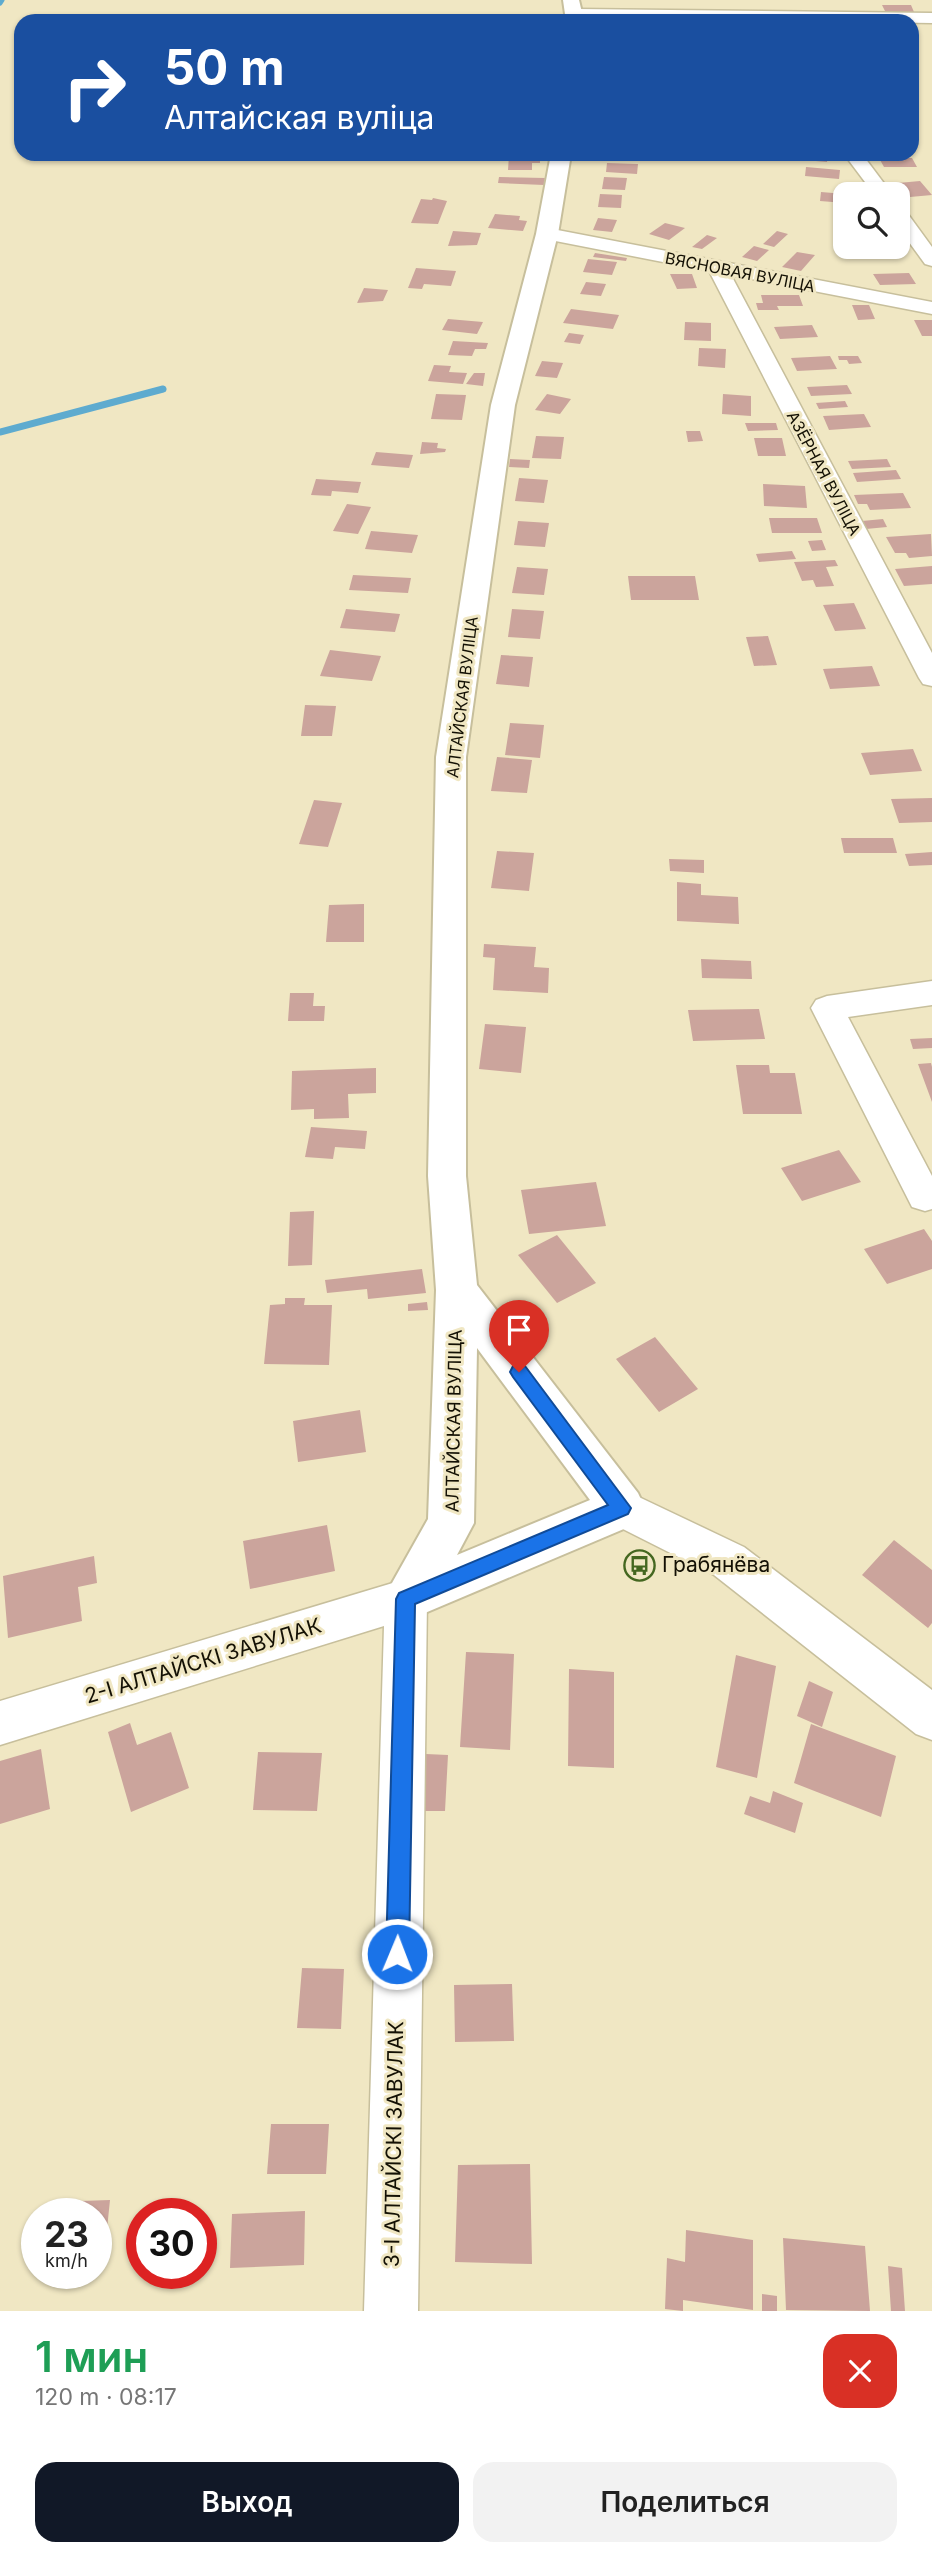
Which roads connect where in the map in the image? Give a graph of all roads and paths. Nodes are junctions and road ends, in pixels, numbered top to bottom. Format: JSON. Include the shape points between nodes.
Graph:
{"nodes":[{"id":1,"x":737,"y":0,"type":"edge"},
{"id":2,"x":921,"y":0,"type":"edge"},
{"id":3,"x":574,"y":12,"type":"edge"},
{"id":4,"x":625,"y":14,"type":"edge"},
{"id":5,"x":748,"y":14,"type":"edge"},
{"id":6,"x":932,"y":17,"type":"edge"},
{"id":7,"x":560,"y":161,"type":"edge"},
{"id":8,"x":858,"y":161,"type":"edge"},
{"id":9,"x":874,"y":182,"type":"edge"},
{"id":10,"x":910,"y":230,"type":"edge"},
{"id":11,"x":547,"y":234,"type":"junction"},
{"id":12,"x":932,"y":260,"type":"edge"},
{"id":13,"x":717,"y":268,"type":"junction"},
{"id":14,"x":932,"y":308,"type":"edge"},
{"id":15,"x":932,"y":678,"type":"edge"},
{"id":16,"x":932,"y":993,"type":"edge"},
{"id":17,"x":925,"y":1197,"type":"dead end"},
{"id":18,"x":457,"y":1290,"type":"junction"},
{"id":19,"x":622,"y":1508,"type":"junction"},
{"id":20,"x":405,"y":1599,"type":"junction"},
{"id":21,"x":932,"y":1718,"type":"edge"},
{"id":22,"x":0,"y":1723,"type":"edge"},
{"id":23,"x":391,"y":2311,"type":"edge"}],
"edges":[{"from":1,"to":5,"type":"street"},
{"from":2,"to":6,"type":"street"},
{"from":3,"to":4,"type":"street"},
{"from":7,"to":11,"type":"main road","name":"АЛТАЙСКАЯ ВУЛІЦА"},
{"from":8,"to":9,"type":"street"},
{"from":10,"to":12,"type":"street"},
{"from":11,"to":13,"type":"street","name":"ВЯСНОВАЯ ВУЛІЦА"},
{"from":11,"to":18,"type":"main road","name":"АЛТАЙСКАЯ ВУЛІЦА","via":[[503,405],[451,757],[447,1176]]},
{"from":13,"to":14,"type":"street","name":"ВЯСНОВАЯ ВУЛІЦА"},
{"from":13,"to":15,"type":"street","name":"АЗЁРНАЯ ВУЛІЦА"},
{"from":16,"to":17,"type":"street","via":[[827,1008]]},
{"from":18,"to":19,"type":"main road","name":"АЛТАЙСКАЯ ВУЛІЦА"},
{"from":18,"to":20,"type":"main road","name":"АЛТАЙСКАЯ ВУЛІЦА","via":[[451,1523]]},
{"from":19,"to":20,"type":"main road"},
{"from":19,"to":21,"type":"street","name":"АЛТАЙСКАЯ ВУЛІЦА","via":[[729,1561]]},
{"from":20,"to":22,"type":"street","name":"2-І АЛТАЙСКІ ЗАВУЛАК"},
{"from":20,"to":23,"type":"street","name":"3-І АЛТАЙСКІ ЗАВУЛАК"}]}
